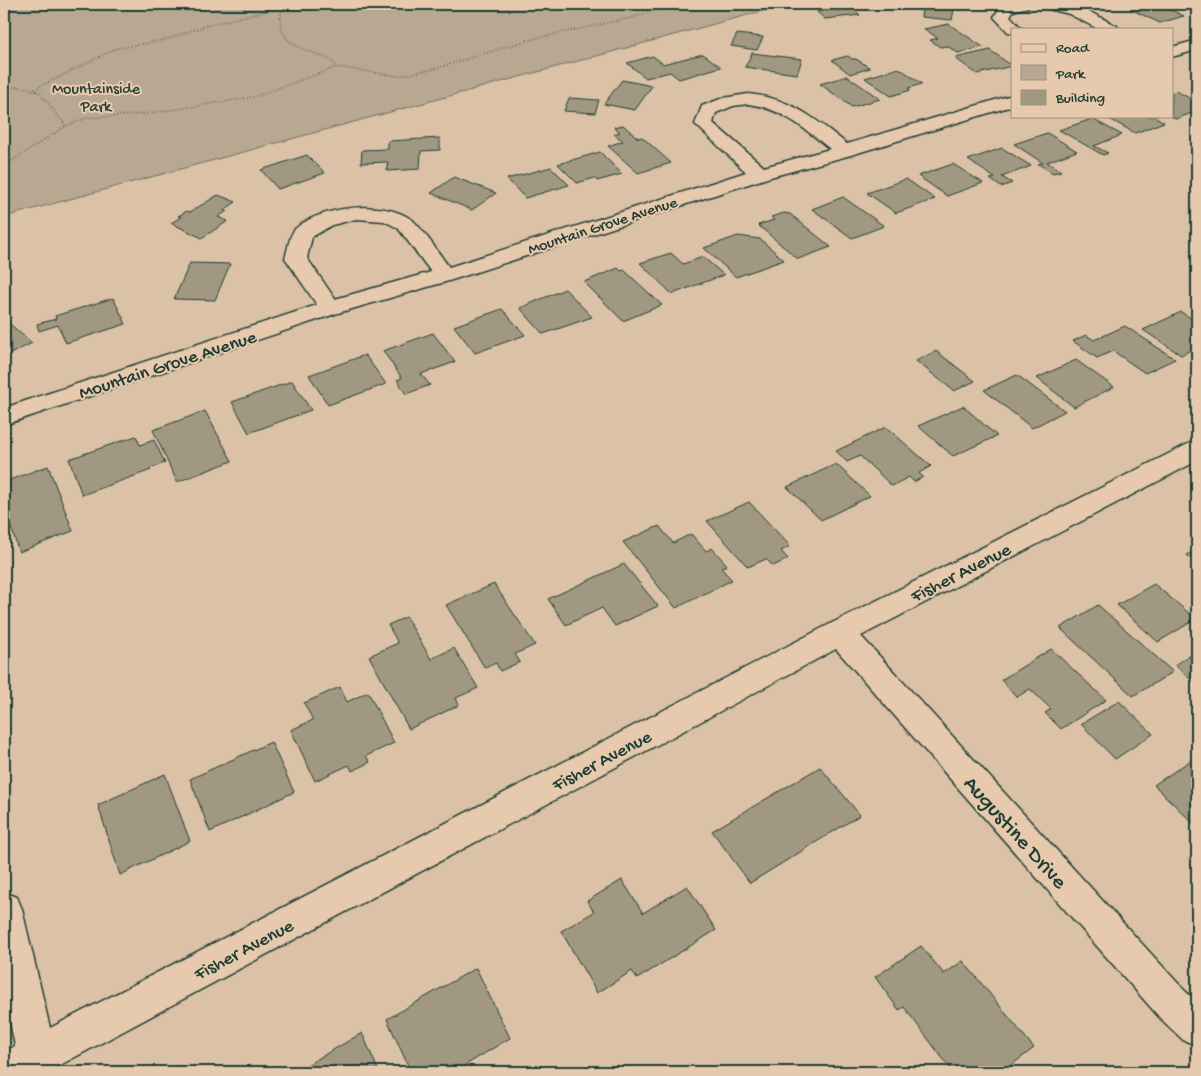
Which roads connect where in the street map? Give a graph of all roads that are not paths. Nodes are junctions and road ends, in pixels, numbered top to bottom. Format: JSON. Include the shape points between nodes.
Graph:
{"nodes":[{"id":1,"x":1022,"y":4,"type":"edge"},
{"id":2,"x":1047,"y":4,"type":"edge"},
{"id":3,"x":1013,"y":28,"type":"edge"},
{"id":4,"x":1109,"y":28,"type":"edge"},
{"id":5,"x":1197,"y":45,"type":"edge"},
{"id":6,"x":1174,"y":51,"type":"edge"},
{"id":7,"x":1011,"y":100,"type":"edge"},
{"id":8,"x":844,"y":150,"type":"junction"},
{"id":9,"x":760,"y":174,"type":"junction"},
{"id":10,"x":444,"y":275,"type":"junction"},
{"id":11,"x":330,"y":308,"type":"junction"},
{"id":12,"x":4,"y":417,"type":"edge"},
{"id":13,"x":1197,"y":450,"type":"edge"},
{"id":14,"x":840,"y":632,"type":"junction"},
{"id":15,"x":4,"y":908,"type":"edge"},
{"id":16,"x":1197,"y":1026,"type":"edge"},
{"id":17,"x":22,"y":1064,"type":"edge"}],
"edges":[{"from":1,"to":3,"type":"street","via":[[1007,8],[1002,17]]},
{"from":2,"to":4,"type":"street","via":[[1074,10]]},
{"from":5,"to":6,"type":"street"},
{"from":7,"to":8,"type":"street","name":"Mountain Grove Avenue"},
{"from":8,"to":9,"type":"street","name":"Mountain Grove Avenue"},
{"from":8,"to":9,"type":"street","via":[[779,104],[751,98],[726,101],[708,110],[704,124]]},
{"from":9,"to":10,"type":"street","name":"Mountain Grove Avenue"},
{"from":10,"to":11,"type":"street","name":"Mountain Grove Avenue"},
{"from":10,"to":11,"type":"street","via":[[405,224],[389,214],[356,212],[325,220],[302,234],[296,258]]},
{"from":11,"to":12,"type":"street","name":"Mountain Grove Avenue"},
{"from":13,"to":14,"type":"street","name":"Fisher Avenue"},
{"from":14,"to":16,"type":"street","name":"Augustine Drive","via":[[1173,1005]]},
{"from":14,"to":17,"type":"street","name":"Fisher Avenue"},
{"from":15,"to":17,"type":"street"}]}
